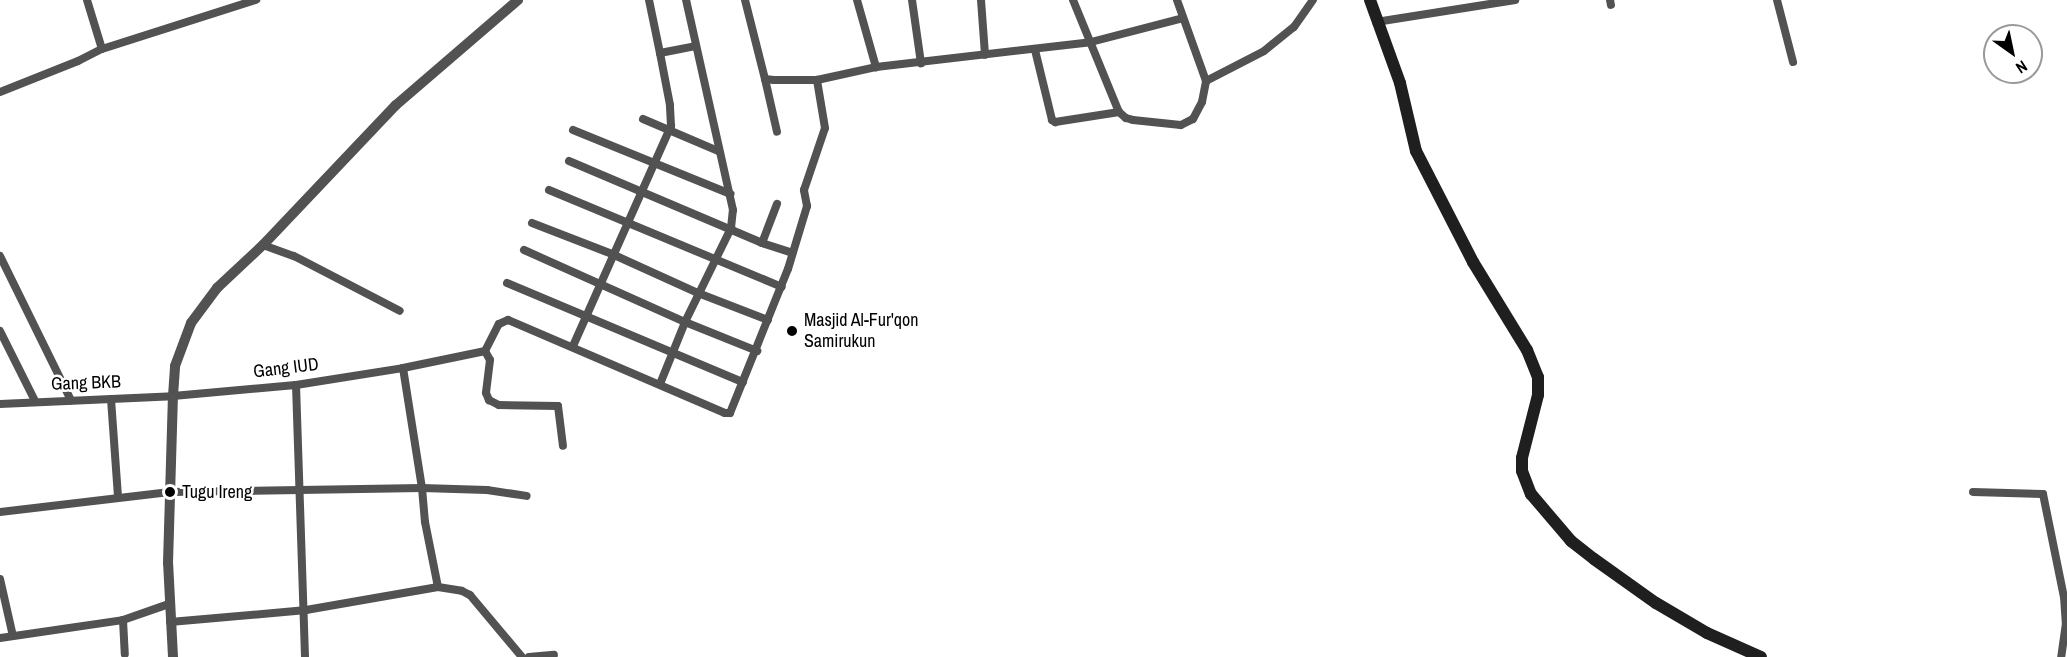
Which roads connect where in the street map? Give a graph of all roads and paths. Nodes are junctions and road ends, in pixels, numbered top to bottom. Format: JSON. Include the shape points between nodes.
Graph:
{"nodes":[{"id":1,"x":87,"y":0,"type":"edge"},
{"id":2,"x":256,"y":0,"type":"edge"},
{"id":3,"x":518,"y":0,"type":"edge"},
{"id":4,"x":649,"y":0,"type":"edge"},
{"id":5,"x":686,"y":0,"type":"edge"},
{"id":6,"x":745,"y":0,"type":"edge"},
{"id":7,"x":857,"y":0,"type":"edge"},
{"id":8,"x":912,"y":0,"type":"edge"},
{"id":9,"x":981,"y":0,"type":"edge"},
{"id":10,"x":1072,"y":0,"type":"edge"},
{"id":11,"x":1177,"y":0,"type":"edge"},
{"id":12,"x":1313,"y":0,"type":"edge"},
{"id":13,"x":1370,"y":0,"type":"edge"},
{"id":14,"x":1515,"y":0,"type":"edge"},
{"id":15,"x":1777,"y":0,"type":"edge"},
{"id":16,"x":1183,"y":18,"type":"junction"},
{"id":17,"x":1376,"y":22,"type":"junction"},
{"id":18,"x":1091,"y":42,"type":"junction"},
{"id":19,"x":695,"y":46,"type":"junction"},
{"id":20,"x":102,"y":49,"type":"junction"},
{"id":21,"x":1035,"y":50,"type":"junction"},
{"id":22,"x":660,"y":53,"type":"junction"},
{"id":23,"x":985,"y":55,"type":"junction"},
{"id":24,"x":1793,"y":62,"type":"dead end"},
{"id":25,"x":921,"y":63,"type":"junction"},
{"id":26,"x":876,"y":67,"type":"junction"},
{"id":27,"x":765,"y":79,"type":"junction"},
{"id":28,"x":817,"y":80,"type":"junction"},
{"id":29,"x":1206,"y":81,"type":"junction"},
{"id":30,"x":0,"y":92,"type":"edge"},
{"id":31,"x":1119,"y":112,"type":"junction"},
{"id":32,"x":643,"y":119,"type":"dead end"},
{"id":33,"x":573,"y":130,"type":"dead end"},
{"id":34,"x":669,"y":130,"type":"junction"},
{"id":35,"x":777,"y":132,"type":"dead end"},
{"id":36,"x":718,"y":151,"type":"junction"},
{"id":37,"x":569,"y":161,"type":"dead end"},
{"id":38,"x":654,"y":162,"type":"junction"},
{"id":39,"x":549,"y":190,"type":"dead end"},
{"id":40,"x":640,"y":192,"type":"junction"},
{"id":41,"x":731,"y":194,"type":"junction"},
{"id":42,"x":777,"y":204,"type":"dead end"},
{"id":43,"x":627,"y":221,"type":"junction"},
{"id":44,"x":532,"y":223,"type":"dead end"},
{"id":45,"x":731,"y":228,"type":"junction"},
{"id":46,"x":762,"y":243,"type":"junction"},
{"id":47,"x":263,"y":245,"type":"junction"},
{"id":48,"x":524,"y":250,"type":"dead end"},
{"id":49,"x":792,"y":253,"type":"junction"},
{"id":50,"x":612,"y":254,"type":"junction"},
{"id":51,"x":0,"y":256,"type":"edge"},
{"id":52,"x":714,"y":260,"type":"junction"},
{"id":53,"x":507,"y":283,"type":"dead end"},
{"id":54,"x":600,"y":285,"type":"junction"},
{"id":55,"x":782,"y":287,"type":"junction"},
{"id":56,"x":698,"y":293,"type":"junction"},
{"id":57,"x":400,"y":311,"type":"dead end"},
{"id":58,"x":585,"y":316,"type":"junction"},
{"id":59,"x":768,"y":320,"type":"junction"},
{"id":60,"x":685,"y":322,"type":"junction"},
{"id":61,"x":0,"y":330,"type":"edge"},
{"id":62,"x":573,"y":346,"type":"junction"},
{"id":63,"x":485,"y":351,"type":"junction"},
{"id":64,"x":757,"y":351,"type":"junction"},
{"id":65,"x":671,"y":353,"type":"junction"},
{"id":66,"x":403,"y":368,"type":"junction"},
{"id":67,"x":743,"y":382,"type":"junction"},
{"id":68,"x":660,"y":384,"type":"junction"},
{"id":69,"x":296,"y":385,"type":"junction"},
{"id":70,"x":173,"y":396,"type":"junction"},
{"id":71,"x":111,"y":399,"type":"junction"},
{"id":72,"x":71,"y":400,"type":"junction"},
{"id":73,"x":36,"y":401,"type":"junction"},
{"id":74,"x":0,"y":404,"type":"edge"},
{"id":75,"x":563,"y":447,"type":"dead end"},
{"id":76,"x":422,"y":488,"type":"junction"},
{"id":77,"x":170,"y":492,"type":"junction"},
{"id":78,"x":301,"y":492,"type":"junction"},
{"id":79,"x":1973,"y":492,"type":"dead end"},
{"id":80,"x":527,"y":496,"type":"dead end"},
{"id":81,"x":118,"y":497,"type":"junction"},
{"id":82,"x":0,"y":512,"type":"edge"},
{"id":83,"x":0,"y":579,"type":"edge"},
{"id":84,"x":438,"y":587,"type":"junction"},
{"id":85,"x":169,"y":604,"type":"junction"},
{"id":86,"x":306,"y":610,"type":"junction"},
{"id":87,"x":123,"y":620,"type":"junction"},
{"id":88,"x":170,"y":622,"type":"junction"},
{"id":89,"x":13,"y":636,"type":"junction"},
{"id":90,"x":0,"y":638,"type":"edge"},
{"id":91,"x":125,"y":654,"type":"dead end"},
{"id":92,"x":554,"y":655,"type":"dead end"},
{"id":93,"x":1754,"y":656,"type":"edge"},
{"id":94,"x":172,"y":657,"type":"edge"},
{"id":95,"x":305,"y":657,"type":"edge"},
{"id":96,"x":522,"y":657,"type":"edge"},
{"id":97,"x":529,"y":657,"type":"edge"},
{"id":98,"x":2061,"y":657,"type":"edge"}],
"edges":[{"from":1,"to":20,"type":"street"},
{"from":2,"to":20,"type":"street"},
{"from":3,"to":47,"type":"street","via":[[396,105]]},
{"from":4,"to":22,"type":"street"},
{"from":5,"to":19,"type":"street"},
{"from":6,"to":27,"type":"street"},
{"from":7,"to":26,"type":"street"},
{"from":8,"to":25,"type":"street"},
{"from":9,"to":23,"type":"street"},
{"from":10,"to":18,"type":"street"},
{"from":11,"to":16,"type":"street"},
{"from":12,"to":29,"type":"street","via":[[1294,27],[1264,51]]},
{"from":13,"to":17,"type":"main road"},
{"from":14,"to":17,"type":"street"},
{"from":15,"to":24,"type":"street"},
{"from":16,"to":18,"type":"street"},
{"from":16,"to":29,"type":"street"},
{"from":17,"to":93,"type":"main road","via":[[1400,83],[1416,152],[1473,262],[1527,350],[1539,388],[1522,458],[1522,471],[1531,494],[1571,541],[1594,559],[1656,603]]},
{"from":18,"to":21,"type":"street"},
{"from":18,"to":31,"type":"street"},
{"from":19,"to":22,"type":"street"},
{"from":19,"to":36,"type":"street"},
{"from":20,"to":30,"type":"street"},
{"from":21,"to":23,"type":"street"},
{"from":21,"to":31,"type":"street","via":[[1052,120]]},
{"from":22,"to":34,"type":"street","via":[[672,119]]},
{"from":23,"to":25,"type":"street"},
{"from":25,"to":26,"type":"street"},
{"from":26,"to":28,"type":"street"},
{"from":27,"to":28,"type":"street"},
{"from":27,"to":35,"type":"street"},
{"from":28,"to":49,"type":"street","via":[[825,128],[804,190],[807,206]]},
{"from":29,"to":31,"type":"street","via":[[1202,102],[1193,119],[1184,125],[1133,120]]},
{"from":32,"to":34,"type":"street"},
{"from":33,"to":38,"type":"street"},
{"from":34,"to":36,"type":"street"},
{"from":34,"to":38,"type":"street"},
{"from":36,"to":41,"type":"street"},
{"from":37,"to":40,"type":"street"},
{"from":38,"to":40,"type":"street"},
{"from":38,"to":41,"type":"street"},
{"from":39,"to":43,"type":"street"},
{"from":40,"to":43,"type":"street"},
{"from":40,"to":45,"type":"street"},
{"from":41,"to":45,"type":"street"},
{"from":42,"to":46,"type":"street"},
{"from":43,"to":50,"type":"street"},
{"from":43,"to":52,"type":"street"},
{"from":44,"to":50,"type":"street"},
{"from":45,"to":46,"type":"street"},
{"from":45,"to":52,"type":"street"},
{"from":46,"to":49,"type":"street"},
{"from":47,"to":57,"type":"street","via":[[294,256]]},
{"from":47,"to":70,"type":"street","via":[[217,288],[191,323],[175,366]]},
{"from":48,"to":54,"type":"street"},
{"from":49,"to":55,"type":"street"},
{"from":50,"to":54,"type":"street"},
{"from":50,"to":56,"type":"street"},
{"from":51,"to":72,"type":"street"},
{"from":52,"to":55,"type":"street"},
{"from":52,"to":56,"type":"street"},
{"from":53,"to":58,"type":"street"},
{"from":54,"to":58,"type":"street"},
{"from":54,"to":60,"type":"street"},
{"from":55,"to":59,"type":"street"},
{"from":56,"to":59,"type":"street"},
{"from":56,"to":60,"type":"street"},
{"from":58,"to":62,"type":"street"},
{"from":58,"to":65,"type":"street"},
{"from":59,"to":64,"type":"street"},
{"from":60,"to":64,"type":"street"},
{"from":60,"to":65,"type":"street"},
{"from":61,"to":73,"type":"street"},
{"from":62,"to":63,"type":"street","via":[[504,320]]},
{"from":62,"to":68,"type":"street"},
{"from":63,"to":66,"type":"street","name":"Gang IUD"},
{"from":63,"to":75,"type":"street","via":[[490,360],[486,393],[489,400],[499,405],[558,406]]},
{"from":64,"to":67,"type":"street"},
{"from":65,"to":67,"type":"street"},
{"from":65,"to":68,"type":"street"},
{"from":66,"to":69,"type":"street","name":"Gang IUD"},
{"from":66,"to":76,"type":"street"},
{"from":67,"to":68,"type":"street","via":[[733,411],[728,413]]},
{"from":69,"to":70,"type":"street","name":"Gang IUD"},
{"from":69,"to":78,"type":"street"},
{"from":70,"to":71,"type":"street","name":"Gang BKB"},
{"from":70,"to":77,"type":"street"},
{"from":71,"to":72,"type":"street","name":"Gang BKB"},
{"from":71,"to":81,"type":"street"},
{"from":72,"to":73,"type":"street","name":"Gang BKB"},
{"from":73,"to":74,"type":"street","name":"Gang BKB"},
{"from":76,"to":78,"type":"street"},
{"from":76,"to":80,"type":"street"},
{"from":76,"to":84,"type":"street"},
{"from":77,"to":78,"type":"street"},
{"from":77,"to":81,"type":"street"},
{"from":77,"to":85,"type":"street"},
{"from":78,"to":86,"type":"street"},
{"from":79,"to":98,"type":"street","via":[[2043,494],[2064,597],[2066,623]]},
{"from":81,"to":82,"type":"street"},
{"from":83,"to":89,"type":"street"},
{"from":84,"to":86,"type":"street"},
{"from":84,"to":96,"type":"street","via":[[470,595]]},
{"from":85,"to":87,"type":"street"},
{"from":85,"to":88,"type":"street"},
{"from":86,"to":88,"type":"street"},
{"from":86,"to":95,"type":"street"},
{"from":87,"to":89,"type":"street"},
{"from":87,"to":91,"type":"street"},
{"from":88,"to":94,"type":"street"},
{"from":89,"to":90,"type":"street"},
{"from":92,"to":97,"type":"street"}]}
